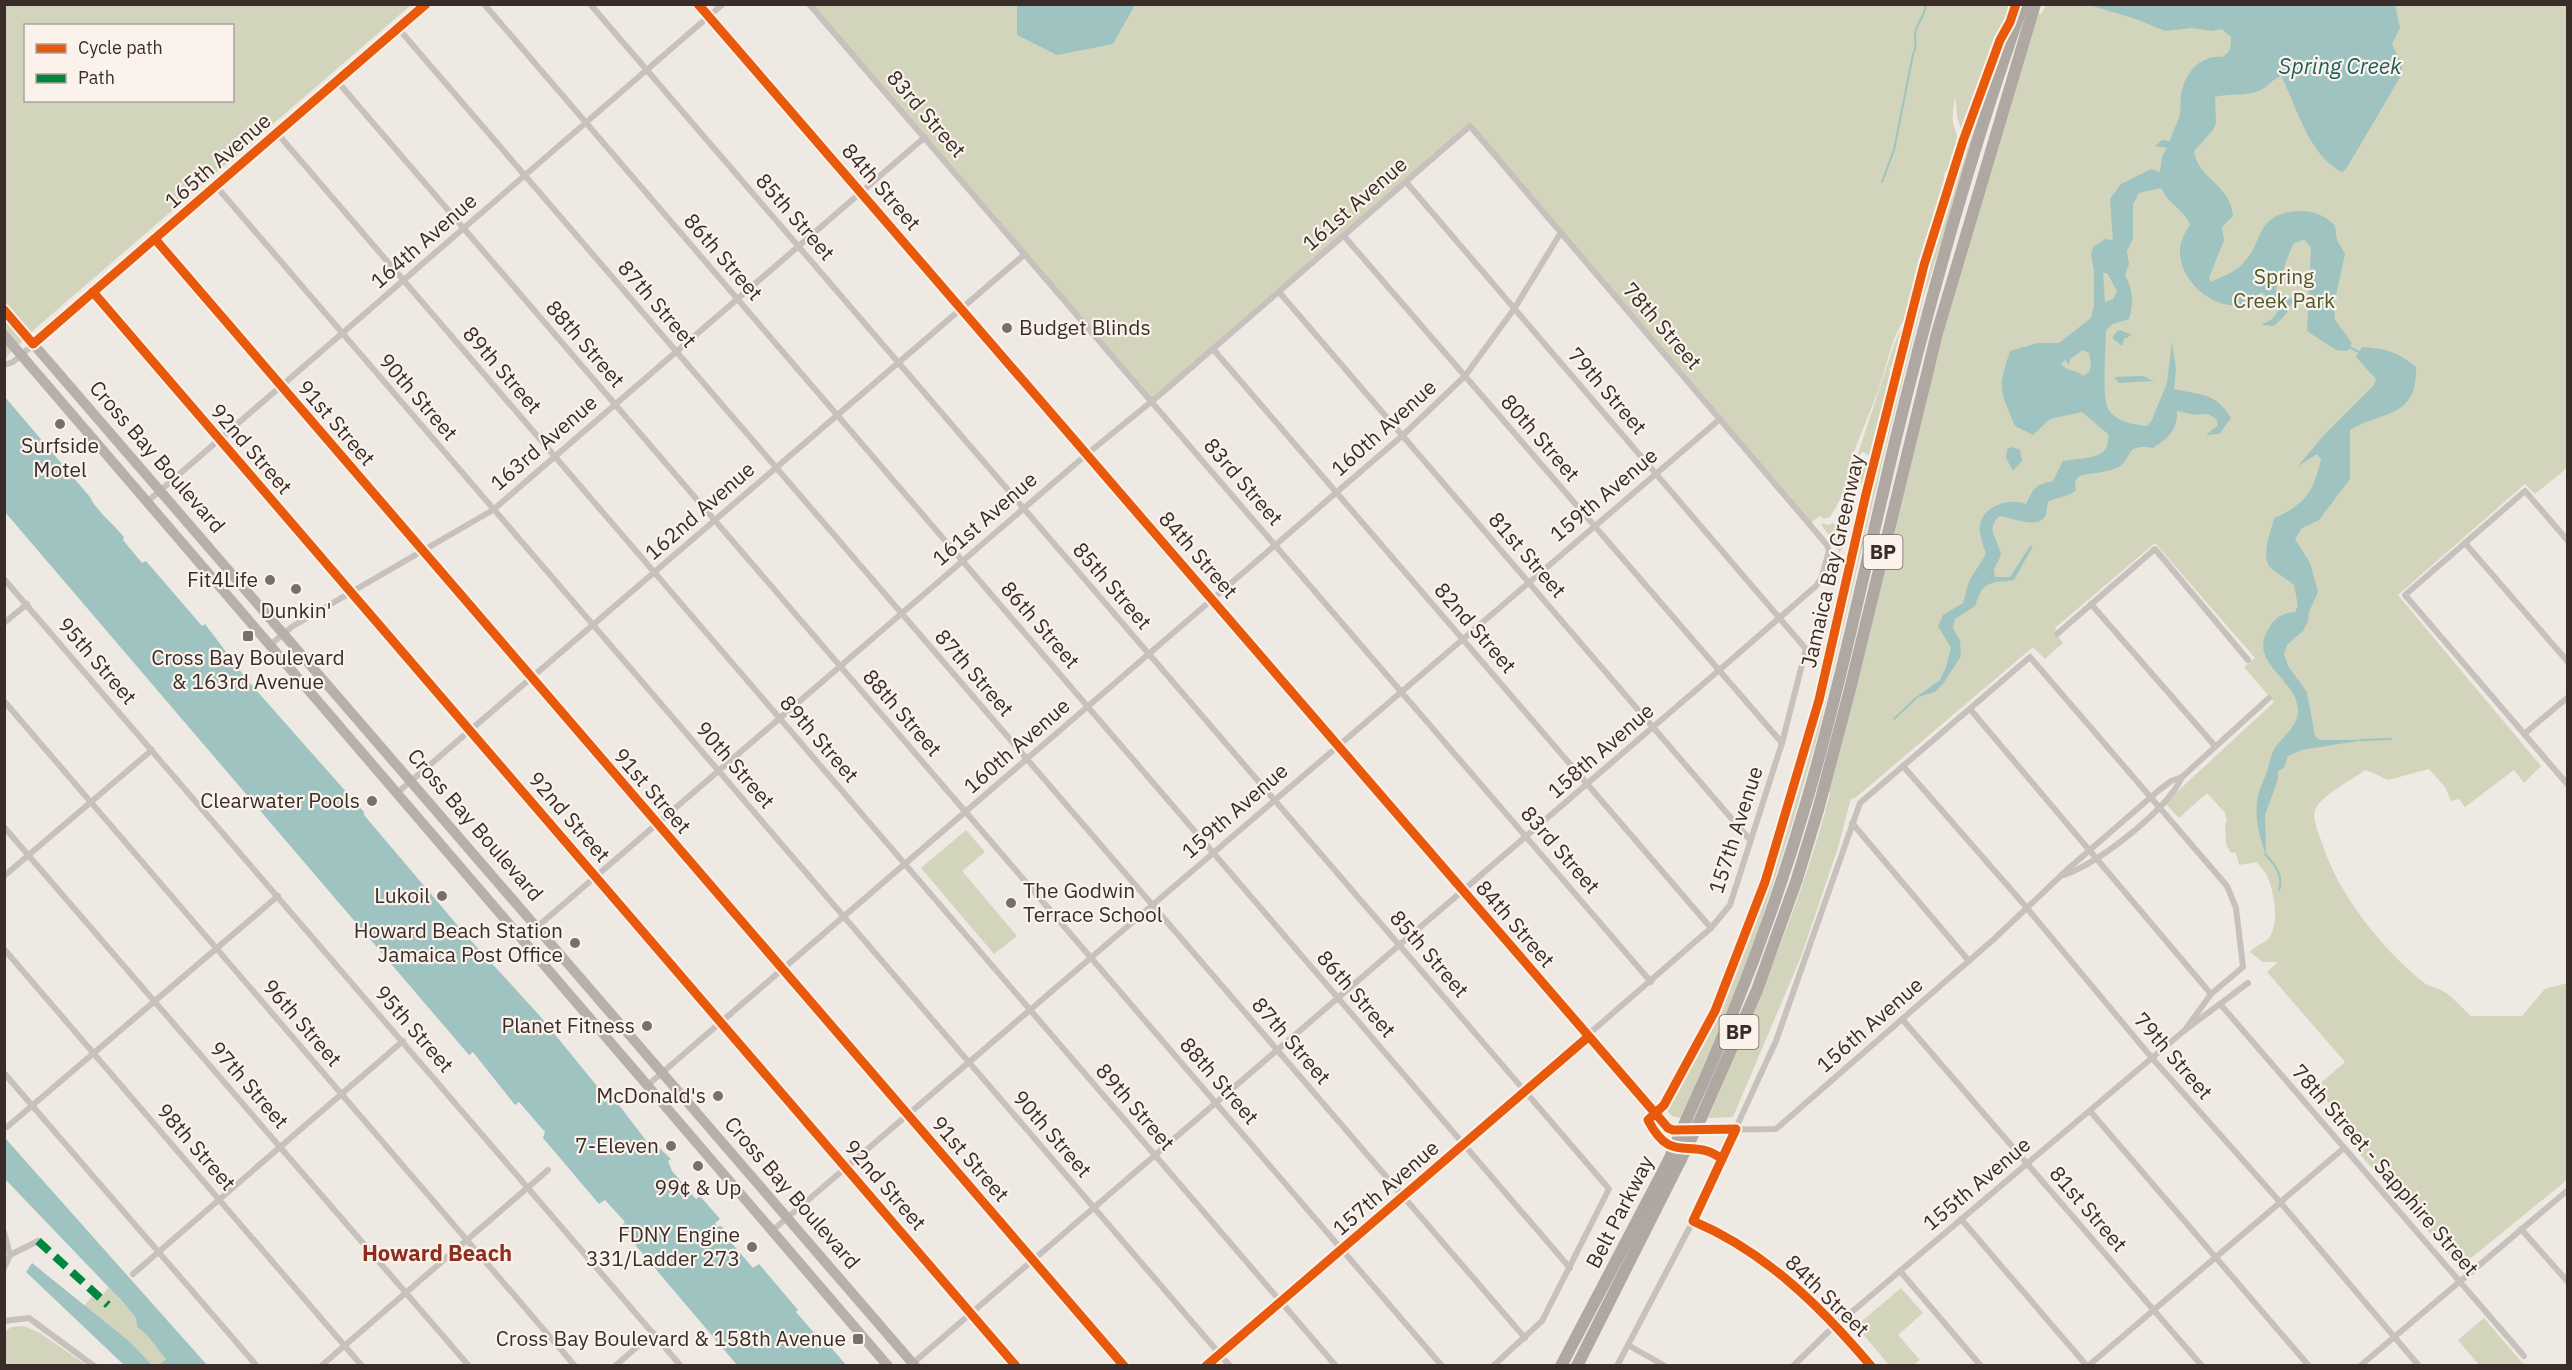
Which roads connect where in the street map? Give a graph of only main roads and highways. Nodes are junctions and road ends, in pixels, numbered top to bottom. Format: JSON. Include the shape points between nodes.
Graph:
{"nodes":[{"id":1,"x":2023,"y":4,"type":"edge"},
{"id":2,"x":2035,"y":4,"type":"edge"},
{"id":3,"x":2021,"y":26,"type":"junction"},
{"id":4,"x":4,"y":310,"type":"edge"},
{"id":5,"x":4,"y":335,"type":"edge"},
{"id":6,"x":1675,"y":1160,"type":"junction"},
{"id":7,"x":888,"y":1365,"type":"edge"},
{"id":8,"x":913,"y":1365,"type":"edge"},
{"id":9,"x":1561,"y":1365,"type":"edge"},
{"id":10,"x":1577,"y":1365,"type":"edge"}],
"edges":[{"from":1,"to":3,"type":"highway","name":"Belt Parkway","number":"BP"},
{"from":2,"to":3,"type":"highway","name":"Belt Parkway","number":"BP"},
{"from":3,"to":6,"type":"highway","name":"Belt Parkway","number":"BP","bridge":true,"via":[[1966,180],[1927,317],[1807,801],[1738,1002],[1688,1118]]},
{"from":3,"to":6,"type":"highway","name":"Belt Parkway","number":"BP","bridge":true,"via":[[1937,333],[1815,822],[1756,990],[1701,1118]]},
{"from":4,"to":8,"type":"main road","name":"Cross Bay Boulevard"},
{"from":5,"to":7,"type":"main road","name":"Cross Bay Boulevard"},
{"from":6,"to":9,"type":"highway","name":"Belt Parkway","number":"BP"},
{"from":6,"to":10,"type":"highway","name":"Belt Parkway","number":"BP"}]}
